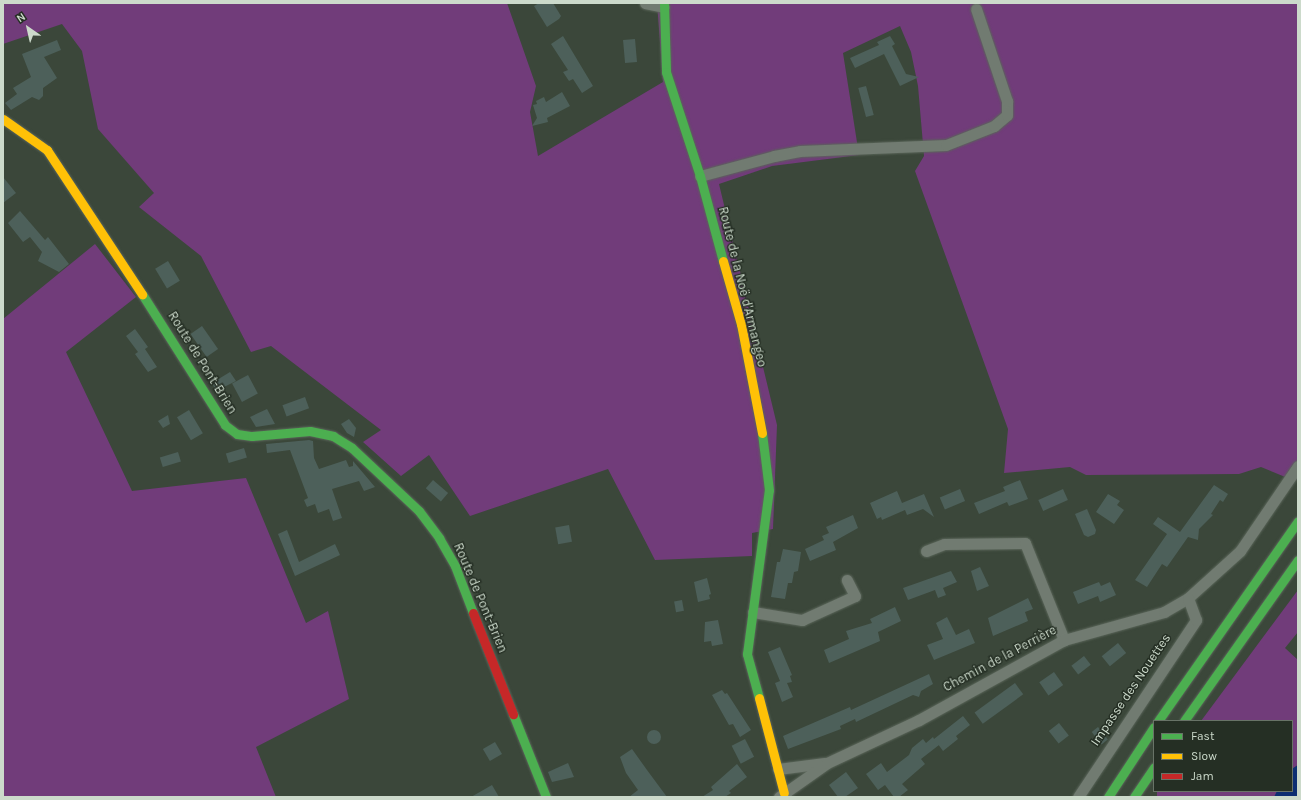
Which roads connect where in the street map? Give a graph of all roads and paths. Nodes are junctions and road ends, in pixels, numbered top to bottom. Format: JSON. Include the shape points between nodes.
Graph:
{"nodes":[{"id":1,"x":645,"y":3,"type":"edge"},
{"id":2,"x":664,"y":5,"type":"edge"},
{"id":3,"x":976,"y":9,"type":"dead end"},
{"id":4,"x":3,"y":119,"type":"edge"},
{"id":5,"x":700,"y":176,"type":"junction"},
{"id":6,"x":1298,"y":466,"type":"edge"},
{"id":7,"x":1298,"y":521,"type":"edge"},
{"id":8,"x":926,"y":551,"type":"dead end"},
{"id":9,"x":1298,"y":560,"type":"edge"},
{"id":10,"x":847,"y":580,"type":"dead end"},
{"id":11,"x":1188,"y":598,"type":"junction"},
{"id":12,"x":753,"y":612,"type":"junction"},
{"id":13,"x":1064,"y":640,"type":"junction"},
{"id":14,"x":1159,"y":720,"type":"edge"},
{"id":15,"x":1185,"y":720,"type":"edge"},
{"id":16,"x":1153,"y":729,"type":"edge"},
{"id":17,"x":827,"y":763,"type":"junction"},
{"id":18,"x":1153,"y":768,"type":"edge"},
{"id":19,"x":778,"y":769,"type":"junction"},
{"id":20,"x":782,"y":795,"type":"edge"},
{"id":21,"x":546,"y":797,"type":"edge"},
{"id":22,"x":1078,"y":797,"type":"edge"},
{"id":23,"x":1108,"y":797,"type":"edge"},
{"id":24,"x":1134,"y":797,"type":"edge"}],
"edges":[{"from":1,"to":2,"type":"street"},
{"from":2,"to":5,"type":"main road","name":"Route de la Noë d'Armangeo","via":[[666,72]]},
{"from":3,"to":5,"type":"street","via":[[1007,101],[1007,115],[994,126],[946,145],[800,151]]},
{"from":4,"to":21,"type":"main road","name":"Route de Pont-Brien","via":[[47,150],[166,330],[225,425],[237,434],[252,436],[310,431],[333,436],[352,448],[419,512],[439,538],[455,566]]},
{"from":5,"to":12,"type":"main road","name":"Route de la Noë d'Armangeo","via":[[741,324],[760,419],[769,490]]},
{"from":6,"to":11,"type":"street","name":"Chemin de la Perrière","via":[[1240,551]]},
{"from":7,"to":14,"type":"main road"},
{"from":8,"to":13,"type":"street","via":[[944,544],[1025,543]]},
{"from":9,"to":15,"type":"main road"},
{"from":10,"to":12,"type":"street","via":[[855,596],[802,620]]},
{"from":11,"to":13,"type":"street","name":"Chemin de la Perrière","via":[[1164,612]]},
{"from":11,"to":22,"type":"street","name":"Impasse des Nouettes","via":[[1196,620]]},
{"from":12,"to":19,"type":"main road","name":"Route de la Noë d'Armangeo","via":[[747,654]]},
{"from":13,"to":17,"type":"street","name":"Chemin de la Perrière","via":[[919,720]]},
{"from":16,"to":23,"type":"main road"},
{"from":17,"to":19,"type":"street","name":"Chemin de la Perrière"},
{"from":17,"to":20,"type":"street","name":"Chemin de la Perrière"},
{"from":18,"to":24,"type":"main road"},
{"from":19,"to":20,"type":"main road","name":"Route de la Noë d'Armangeo"}]}
